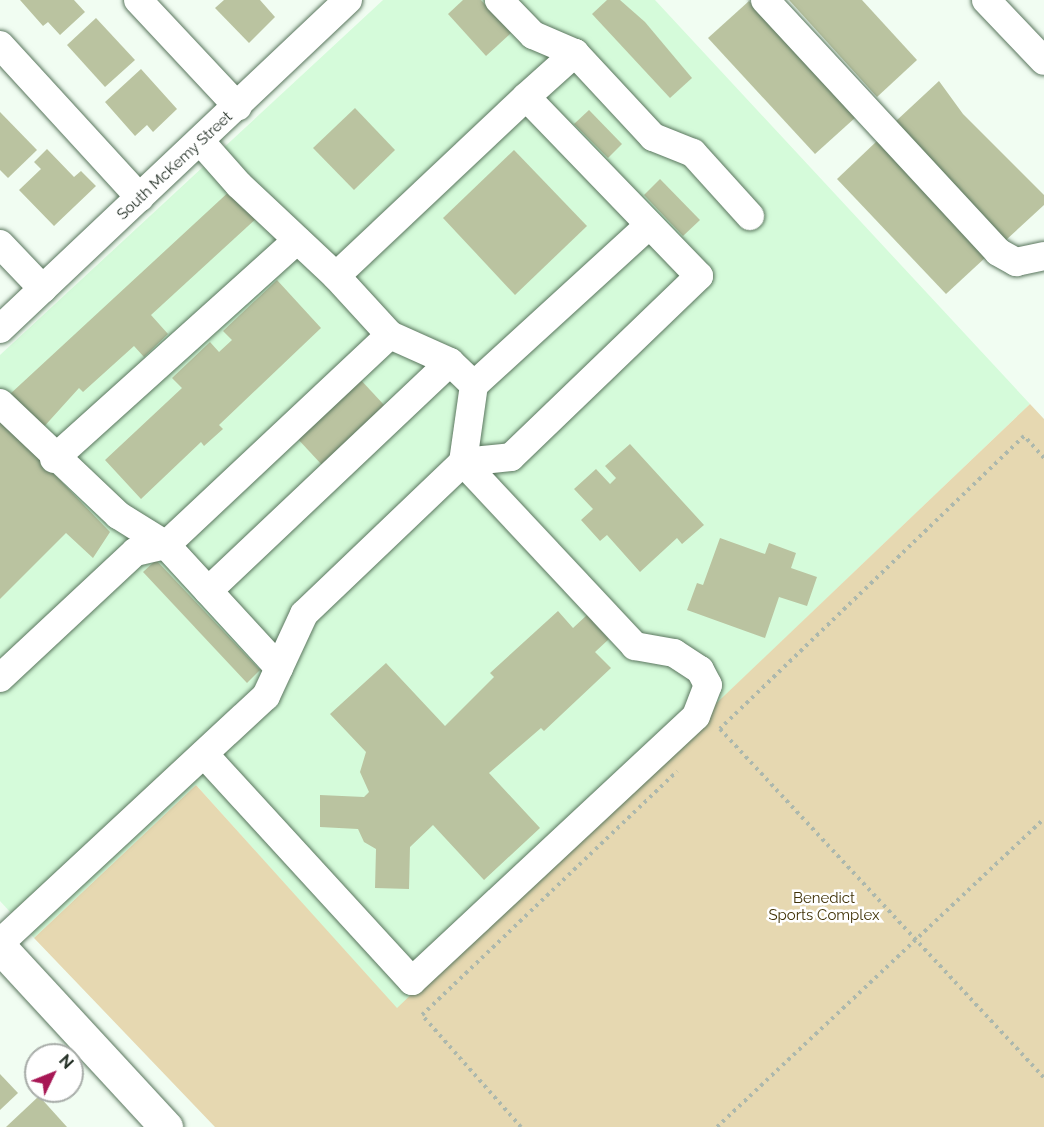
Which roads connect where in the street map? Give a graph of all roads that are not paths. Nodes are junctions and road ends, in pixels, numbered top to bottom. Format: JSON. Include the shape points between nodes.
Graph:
{"nodes":[{"id":1,"x":138,"y":0,"type":"edge"},
{"id":2,"x":500,"y":0,"type":"edge"},
{"id":3,"x":765,"y":0,"type":"edge"},
{"id":4,"x":986,"y":0,"type":"edge"},
{"id":5,"x":341,"y":2,"type":"edge"},
{"id":6,"x":0,"y":45,"type":"edge"},
{"id":7,"x":575,"y":53,"type":"junction"},
{"id":8,"x":1044,"y":61,"type":"edge"},
{"id":9,"x":526,"y":97,"type":"junction"},
{"id":10,"x":238,"y":107,"type":"junction"},
{"id":11,"x":201,"y":142,"type":"junction"},
{"id":12,"x":140,"y":198,"type":"junction"},
{"id":13,"x":750,"y":216,"type":"dead end"},
{"id":14,"x":649,"y":225,"type":"junction"},
{"id":15,"x":297,"y":240,"type":"junction"},
{"id":16,"x":0,"y":244,"type":"edge"},
{"id":17,"x":1044,"y":256,"type":"edge"},
{"id":18,"x":336,"y":276,"type":"junction"},
{"id":19,"x":43,"y":289,"type":"junction"},
{"id":20,"x":0,"y":329,"type":"edge"},
{"id":21,"x":390,"y":335,"type":"junction"},
{"id":22,"x":450,"y":362,"type":"junction"},
{"id":23,"x":474,"y":385,"type":"junction"},
{"id":24,"x":0,"y":403,"type":"edge"},
{"id":25,"x":54,"y":459,"type":"junction"},
{"id":26,"x":463,"y":462,"type":"junction"},
{"id":27,"x":166,"y":545,"type":"junction"},
{"id":28,"x":208,"y":591,"type":"junction"},
{"id":29,"x":279,"y":668,"type":"junction"},
{"id":30,"x":0,"y":678,"type":"edge"},
{"id":31,"x":204,"y":754,"type":"junction"},
{"id":32,"x":0,"y":945,"type":"edge"},
{"id":33,"x":166,"y":1127,"type":"edge"}],
"edges":[{"from":1,"to":10,"type":"street"},
{"from":2,"to":7,"type":"street","via":[[533,35]]},
{"from":3,"to":17,"type":"street","via":[[998,252],[1016,262]]},
{"from":4,"to":8,"type":"street"},
{"from":5,"to":10,"type":"street","name":"South McKemy Street"},
{"from":6,"to":12,"type":"street"},
{"from":7,"to":9,"type":"street"},
{"from":7,"to":13,"type":"street","via":[[652,137],[693,153]]},
{"from":9,"to":14,"type":"street"},
{"from":9,"to":18,"type":"street"},
{"from":10,"to":11,"type":"street","name":"South McKemy Street"},
{"from":11,"to":12,"type":"street","name":"South McKemy Street"},
{"from":11,"to":15,"type":"street"},
{"from":12,"to":19,"type":"street","name":"South McKemy Street"},
{"from":14,"to":23,"type":"street"},
{"from":14,"to":26,"type":"street","via":[[699,276],[511,457]]},
{"from":15,"to":18,"type":"street"},
{"from":15,"to":25,"type":"street"},
{"from":16,"to":19,"type":"street"},
{"from":18,"to":21,"type":"street"},
{"from":19,"to":20,"type":"street","name":"South McKemy Street"},
{"from":21,"to":22,"type":"street"},
{"from":21,"to":27,"type":"street"},
{"from":22,"to":23,"type":"street"},
{"from":22,"to":28,"type":"street"},
{"from":23,"to":26,"type":"street"},
{"from":24,"to":25,"type":"street"},
{"from":25,"to":27,"type":"street","via":[[118,515]]},
{"from":26,"to":29,"type":"street","via":[[304,614]]},
{"from":26,"to":31,"type":"street","via":[[636,646],[674,653],[700,670],[708,685],[696,716],[412,981]]},
{"from":27,"to":28,"type":"street"},
{"from":27,"to":30,"type":"street","via":[[135,552]]},
{"from":28,"to":29,"type":"street"},
{"from":29,"to":31,"type":"street","via":[[266,696]]},
{"from":31,"to":32,"type":"street"},
{"from":32,"to":33,"type":"main road"}]}
